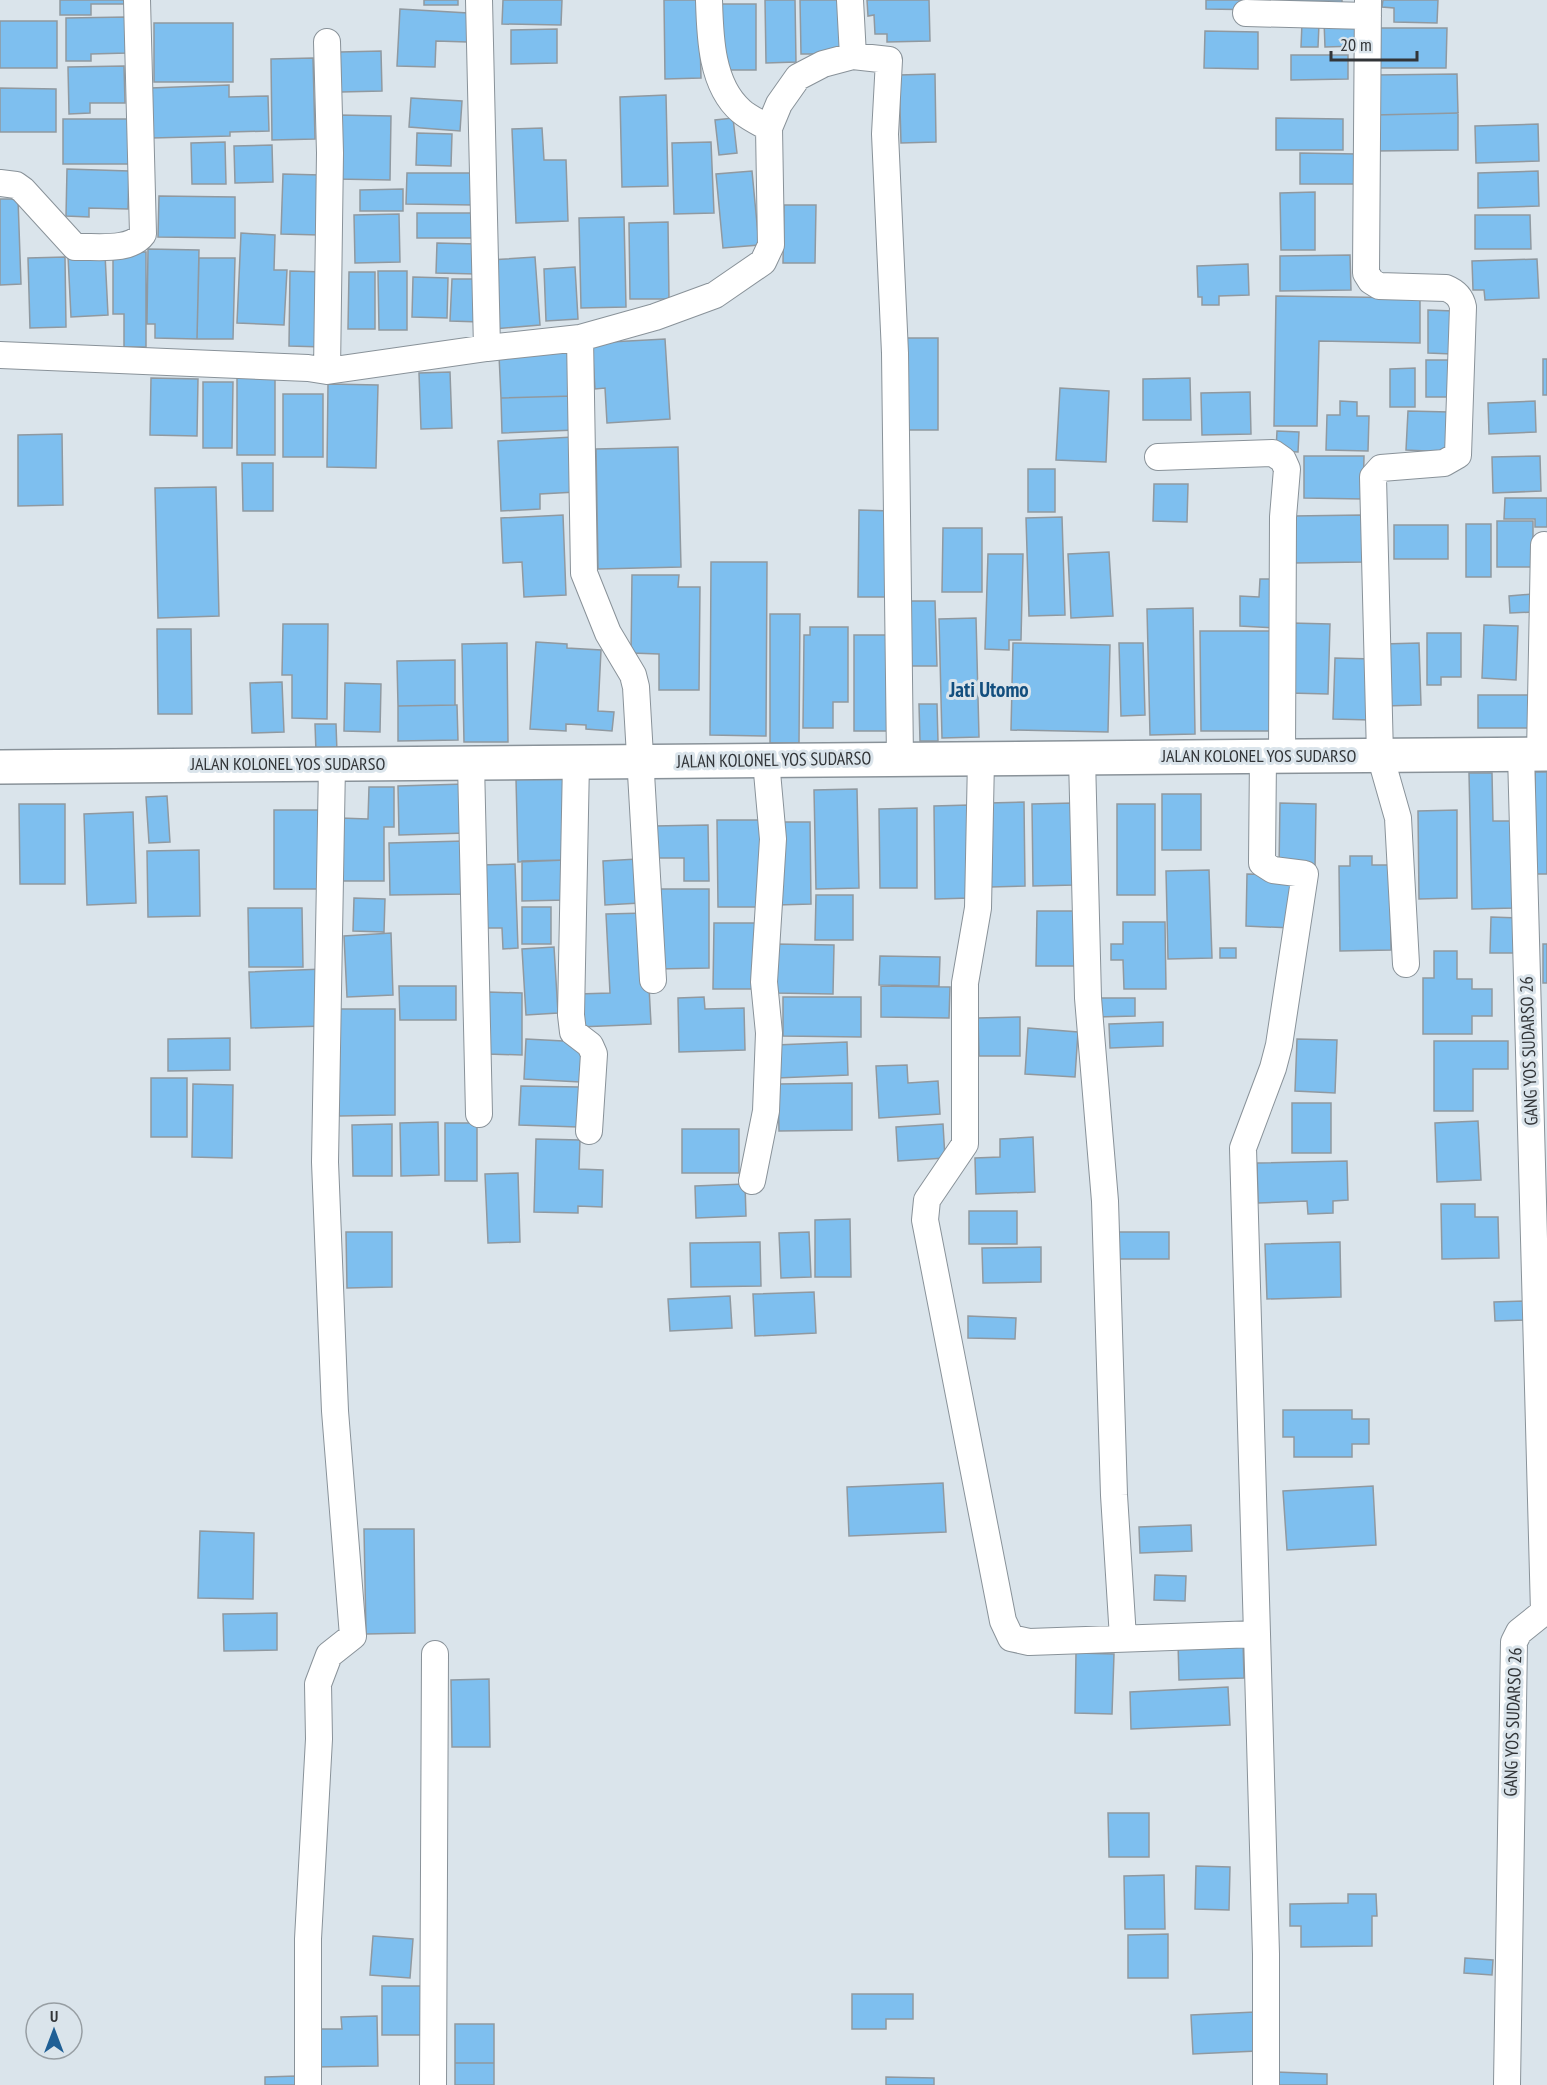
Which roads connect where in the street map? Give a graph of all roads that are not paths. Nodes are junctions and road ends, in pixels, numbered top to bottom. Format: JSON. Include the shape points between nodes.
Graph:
{"nodes":[{"id":1,"x":137,"y":0,"type":"edge"},
{"id":2,"x":478,"y":0,"type":"edge"},
{"id":3,"x":709,"y":0,"type":"edge"},
{"id":4,"x":850,"y":0,"type":"edge"},
{"id":5,"x":1368,"y":8,"type":"edge"},
{"id":6,"x":1246,"y":13,"type":"dead end"},
{"id":7,"x":327,"y":42,"type":"dead end"},
{"id":8,"x":853,"y":56,"type":"junction"},
{"id":9,"x":769,"y":128,"type":"junction"},
{"id":10,"x":0,"y":183,"type":"edge"},
{"id":11,"x":580,"y":338,"type":"junction"},
{"id":12,"x":487,"y":348,"type":"junction"},
{"id":13,"x":0,"y":355,"type":"edge"},
{"id":14,"x":327,"y":371,"type":"junction"},
{"id":15,"x":1158,"y":458,"type":"dead end"},
{"id":16,"x":1544,"y":544,"type":"dead end"},
{"id":17,"x":1536,"y":754,"type":"edge"},
{"id":18,"x":1380,"y":755,"type":"junction"},
{"id":19,"x":1272,"y":756,"type":"junction"},
{"id":20,"x":1082,"y":758,"type":"junction"},
{"id":21,"x":900,"y":759,"type":"junction"},
{"id":22,"x":981,"y":759,"type":"junction"},
{"id":23,"x":766,"y":760,"type":"junction"},
{"id":24,"x":640,"y":761,"type":"junction"},
{"id":25,"x":576,"y":762,"type":"junction"},
{"id":26,"x":471,"y":763,"type":"junction"},
{"id":27,"x":332,"y":764,"type":"junction"},
{"id":28,"x":0,"y":767,"type":"edge"},
{"id":29,"x":1406,"y":964,"type":"dead end"},
{"id":30,"x":653,"y":980,"type":"dead end"},
{"id":31,"x":479,"y":1114,"type":"dead end"},
{"id":32,"x":589,"y":1131,"type":"dead end"},
{"id":33,"x":752,"y":1181,"type":"dead end"},
{"id":34,"x":1257,"y":1634,"type":"junction"},
{"id":35,"x":1123,"y":1638,"type":"junction"},
{"id":36,"x":435,"y":1654,"type":"dead end"},
{"id":37,"x":308,"y":2085,"type":"edge"},
{"id":38,"x":433,"y":2085,"type":"edge"},
{"id":39,"x":1266,"y":2085,"type":"edge"},
{"id":40,"x":1507,"y":2085,"type":"edge"}],
"edges":[{"from":1,"to":10,"type":"street","via":[[143,234],[138,242],[75,247],[23,190]]},
{"from":2,"to":12,"type":"street"},
{"from":3,"to":9,"type":"street","via":[[710,32],[720,82],[740,110]]},
{"from":4,"to":8,"type":"street"},
{"from":5,"to":6,"type":"street"},
{"from":5,"to":18,"type":"street","via":[[1366,273],[1379,286],[1446,288],[1454,291],[1463,307],[1458,455],[1444,463],[1381,468],[1373,477]]},
{"from":7,"to":14,"type":"street"},
{"from":8,"to":9,"type":"street","via":[[823,64],[798,77],[779,104]]},
{"from":8,"to":21,"type":"street","via":[[889,60],[890,66],[885,134],[895,353]]},
{"from":9,"to":11,"type":"street","via":[[771,245],[763,262],[715,295]]},
{"from":11,"to":12,"type":"street"},
{"from":11,"to":24,"type":"street","via":[[584,573],[608,633],[633,675],[638,698]]},
{"from":12,"to":14,"type":"street"},
{"from":13,"to":14,"type":"street"},
{"from":15,"to":19,"type":"street","via":[[1273,453],[1287,469]]},
{"from":16,"to":17,"type":"street","name":"GANG YOS SUDARSO 26"},
{"from":17,"to":18,"type":"street","name":"JALAN KOLONEL YOS SUDARSO"},
{"from":17,"to":40,"type":"street","name":"GANG YOS SUDARSO 26","via":[[1544,1612],[1519,1632],[1514,1642]]},
{"from":18,"to":19,"type":"street","name":"JALAN KOLONEL YOS SUDARSO"},
{"from":18,"to":29,"type":"street","via":[[1398,818]]},
{"from":19,"to":20,"type":"street","name":"JALAN KOLONEL YOS SUDARSO"},
{"from":19,"to":34,"type":"street","via":[[1262,863],[1273,870],[1305,874],[1279,1045],[1243,1148]]},
{"from":20,"to":22,"type":"street","name":"JALAN KOLONEL YOS SUDARSO"},
{"from":20,"to":35,"type":"street","via":[[1088,998],[1105,1201],[1114,1495]]},
{"from":21,"to":22,"type":"street","name":"JALAN KOLONEL YOS SUDARSO"},
{"from":21,"to":23,"type":"street","name":"JALAN KOLONEL YOS SUDARSO"},
{"from":22,"to":35,"type":"street","via":[[978,908],[965,983],[965,1144],[927,1200],[925,1220],[1003,1621],[1011,1638],[1029,1642]]},
{"from":23,"to":24,"type":"street","name":"JALAN KOLONEL YOS SUDARSO"},
{"from":23,"to":33,"type":"street","via":[[773,840],[764,982],[769,1033],[767,1100]]},
{"from":24,"to":25,"type":"street","name":"JALAN KOLONEL YOS SUDARSO"},
{"from":24,"to":30,"type":"street"},
{"from":25,"to":26,"type":"street","name":"JALAN KOLONEL YOS SUDARSO"},
{"from":25,"to":32,"type":"street","via":[[571,1015],[573,1032],[590,1045],[594,1054]]},
{"from":26,"to":27,"type":"street","name":"JALAN KOLONEL YOS SUDARSO"},
{"from":26,"to":31,"type":"street"},
{"from":27,"to":28,"type":"street","name":"JALAN KOLONEL YOS SUDARSO"},
{"from":27,"to":37,"type":"street","via":[[325,1162],[335,1411],[353,1636],[329,1655],[318,1684],[319,1739],[308,1939]]},
{"from":34,"to":35,"type":"street"},
{"from":34,"to":39,"type":"street"},
{"from":36,"to":38,"type":"street"}]}
